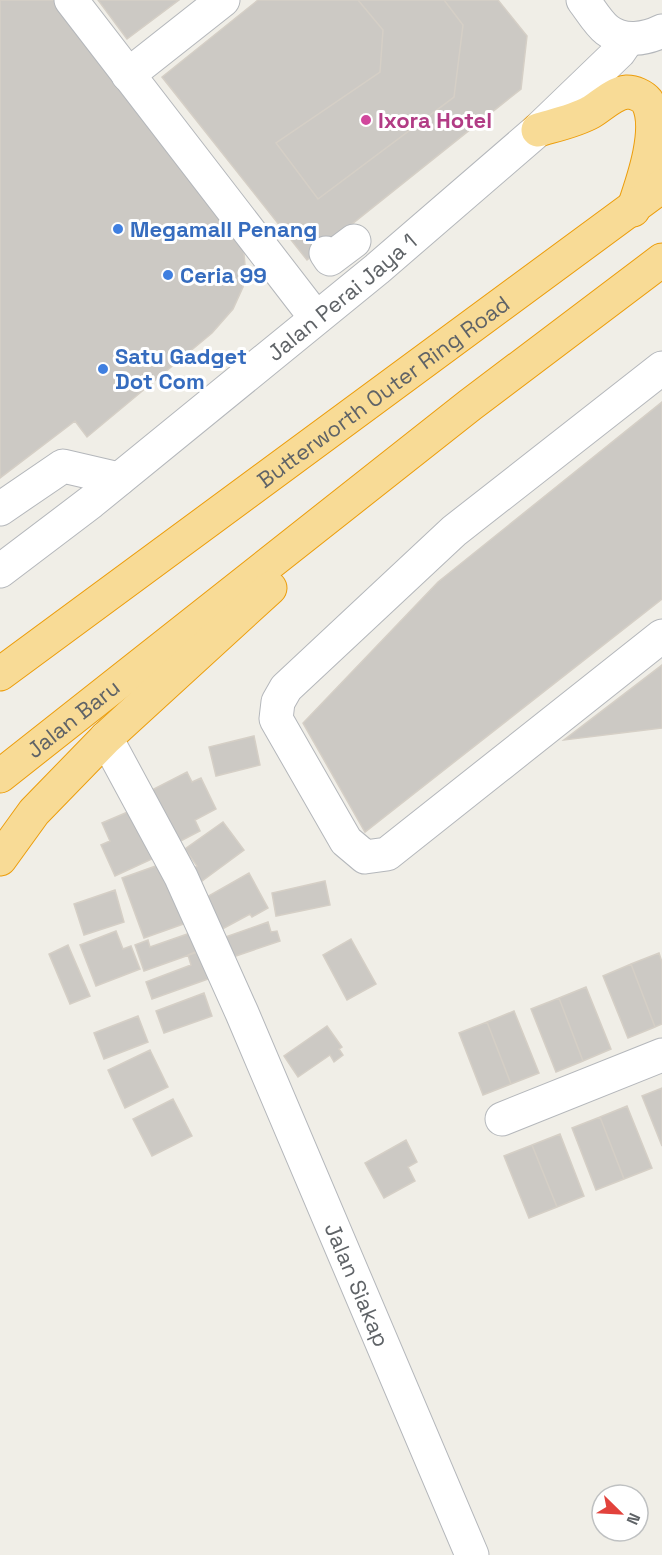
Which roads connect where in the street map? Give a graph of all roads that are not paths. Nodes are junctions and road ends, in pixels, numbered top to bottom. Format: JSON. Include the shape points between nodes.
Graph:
{"nodes":[{"id":1,"x":71,"y":0,"type":"edge"},
{"id":2,"x":223,"y":0,"type":"edge"},
{"id":3,"x":583,"y":0,"type":"edge"},
{"id":4,"x":662,"y":31,"type":"edge"},
{"id":5,"x":628,"y":39,"type":"junction"},
{"id":6,"x":128,"y":75,"type":"junction"},
{"id":7,"x":538,"y":129,"type":"junction"},
{"id":8,"x":662,"y":186,"type":"edge"},
{"id":9,"x":633,"y":210,"type":"junction"},
{"id":10,"x":662,"y":260,"type":"edge"},
{"id":11,"x":316,"y":318,"type":"junction"},
{"id":12,"x":662,"y":368,"type":"edge"},
{"id":13,"x":470,"y":405,"type":"junction"},
{"id":14,"x":119,"y":479,"type":"junction"},
{"id":15,"x":0,"y":509,"type":"edge"},
{"id":16,"x":0,"y":571,"type":"edge"},
{"id":17,"x":662,"y":636,"type":"edge"},
{"id":18,"x":0,"y":674,"type":"edge"},
{"id":19,"x":106,"y":738,"type":"junction"},
{"id":20,"x":0,"y":776,"type":"edge"},
{"id":21,"x":0,"y":859,"type":"edge"},
{"id":22,"x":662,"y":1055,"type":"edge"},
{"id":23,"x":502,"y":1119,"type":"dead end"},
{"id":24,"x":472,"y":1555,"type":"edge"}],
"edges":[{"from":1,"to":6,"type":"street"},
{"from":2,"to":6,"type":"street"},
{"from":3,"to":5,"type":"street","via":[[608,31]]},
{"from":4,"to":5,"type":"street"},
{"from":5,"to":7,"type":"street","name":"Jalan Perai Jaya 1"},
{"from":6,"to":11,"type":"street"},
{"from":7,"to":9,"type":"highway","via":[[590,113],[627,92],[642,96],[654,109],[656,129],[652,156]]},
{"from":7,"to":11,"type":"street","name":"Jalan Perai Jaya 1"},
{"from":8,"to":9,"type":"highway","name":"Butterworth Outer Ring Road"},
{"from":9,"to":18,"type":"highway","name":"Butterworth Outer Ring Road"},
{"from":10,"to":13,"type":"highway"},
{"from":11,"to":14,"type":"street","name":"Jalan Perai Jaya 1"},
{"from":12,"to":17,"type":"street","via":[[454,531],[286,688],[278,702],[276,719],[346,841],[365,857],[387,854]]},
{"from":13,"to":19,"type":"highway"},
{"from":13,"to":20,"type":"highway","name":"Jalan Baru"},
{"from":14,"to":15,"type":"street","via":[[63,466]]},
{"from":14,"to":16,"type":"street","name":"Jalan Perai Jaya 1"},
{"from":19,"to":21,"type":"highway","via":[[34,812]]},
{"from":19,"to":24,"type":"street","name":"Jalan Siakap","via":[[181,877],[242,1013]]},
{"from":22,"to":23,"type":"street"}]}
